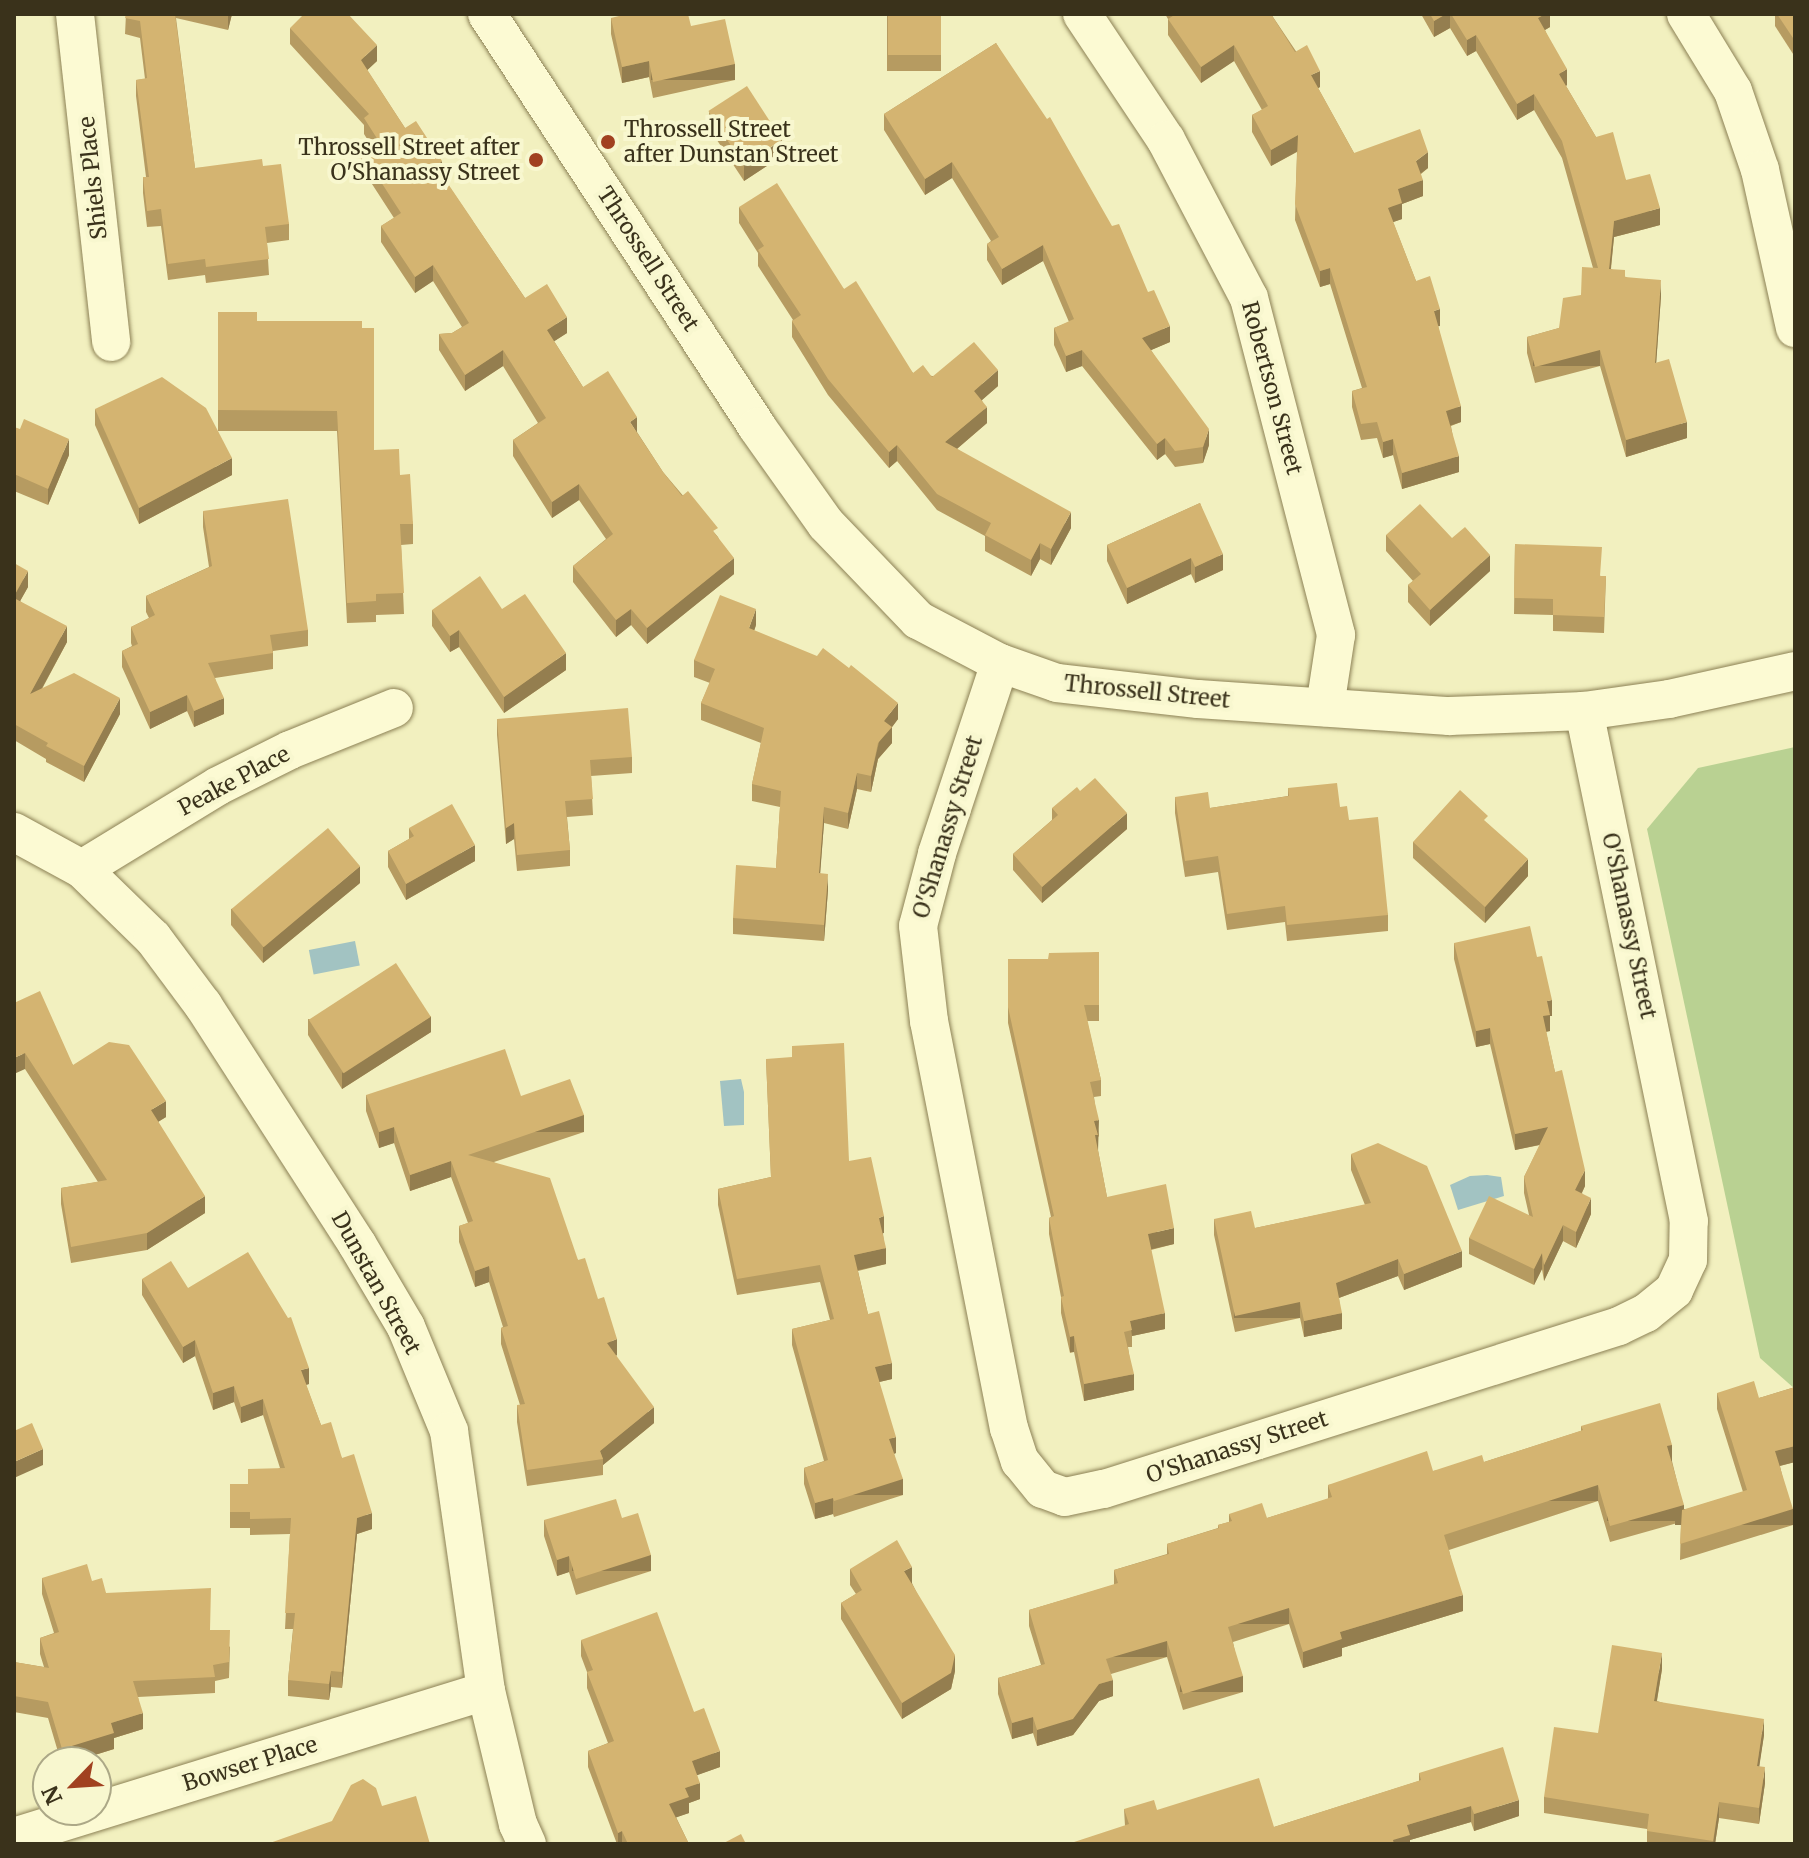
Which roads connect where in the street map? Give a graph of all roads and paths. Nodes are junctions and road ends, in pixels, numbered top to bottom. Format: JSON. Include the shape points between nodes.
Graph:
{"nodes":[{"id":1,"x":75,"y":14,"type":"edge"},
{"id":2,"x":487,"y":14,"type":"edge"},
{"id":3,"x":1082,"y":14,"type":"edge"},
{"id":4,"x":1686,"y":14,"type":"edge"},
{"id":5,"x":1795,"y":328,"type":"edge"},
{"id":6,"x":111,"y":342,"type":"dead end"},
{"id":7,"x":1000,"y":663,"type":"junction"},
{"id":8,"x":1795,"y":671,"type":"edge"},
{"id":9,"x":1325,"y":707,"type":"junction"},
{"id":10,"x":394,"y":708,"type":"dead end"},
{"id":11,"x":1584,"y":711,"type":"junction"},
{"id":12,"x":14,"y":832,"type":"edge"},
{"id":13,"x":82,"y":869,"type":"junction"},
{"id":14,"x":486,"y":1691,"type":"junction"},
{"id":15,"x":14,"y":1837,"type":"edge"},
{"id":16,"x":527,"y":1844,"type":"edge"}],
"edges":[{"from":1,"to":6,"type":"street","name":"Shiels Place"},
{"from":2,"to":7,"type":"street","name":"Throssell Street","via":[[826,524],[918,620]]},
{"from":3,"to":9,"type":"street","name":"Robertson Street","via":[[1166,140],[1249,298],[1336,635]]},
{"from":4,"to":5,"type":"street","via":[[1738,104],[1760,170]]},
{"from":7,"to":9,"type":"street","name":"Throssell Street","via":[[1057,683]]},
{"from":7,"to":11,"type":"street","name":"O'Shanassy Street","via":[[918,926],[929,1021],[1009,1428],[1027,1470],[1043,1489],[1065,1497],[1619,1326],[1674,1290],[1688,1260],[1689,1221]]},
{"from":8,"to":11,"type":"street","name":"Throssell Street","via":[[1669,699]]},
{"from":9,"to":11,"type":"street","name":"Throssell Street","via":[[1449,716]]},
{"from":10,"to":13,"type":"street","name":"Peake Place","via":[[218,786]]},
{"from":12,"to":13,"type":"street","name":"Dunstan Street"},
{"from":13,"to":14,"type":"street","name":"Dunstan Street","via":[[153,938],[203,1005],[406,1327],[449,1431]]},
{"from":14,"to":15,"type":"street","name":"Bowser Place"},
{"from":14,"to":16,"type":"street","name":"Dunstan Street"}]}
